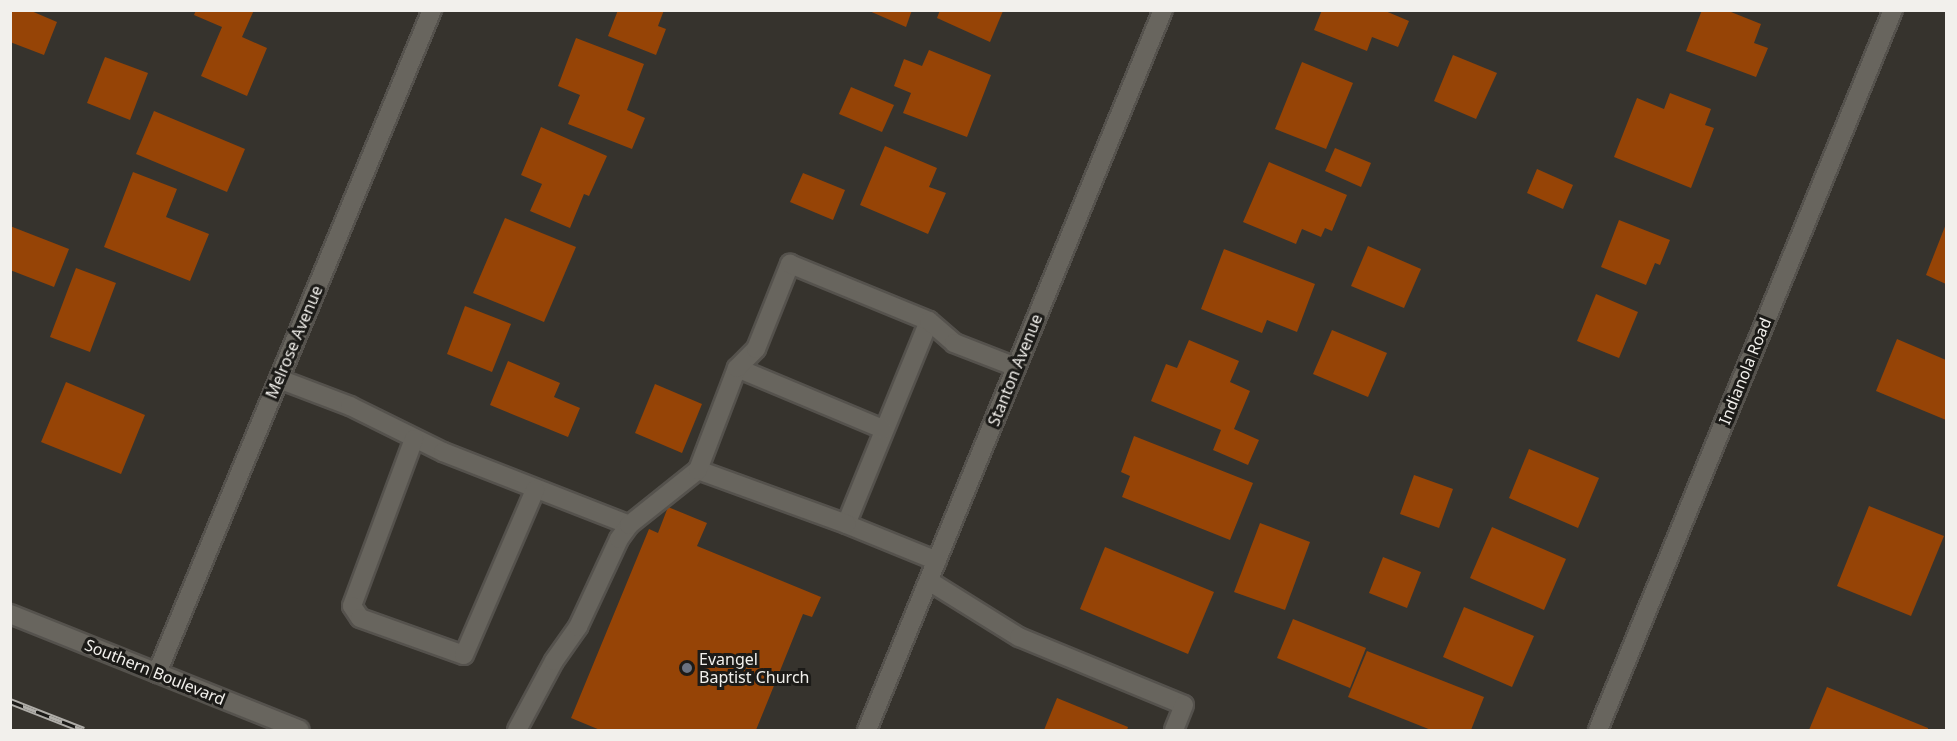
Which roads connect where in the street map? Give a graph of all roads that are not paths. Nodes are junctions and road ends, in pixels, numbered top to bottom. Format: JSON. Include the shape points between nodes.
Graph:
{"nodes":[{"id":1,"x":432,"y":10,"type":"edge"},
{"id":2,"x":1163,"y":10,"type":"edge"},
{"id":3,"x":1893,"y":10,"type":"edge"},
{"id":4,"x":928,"y":321,"type":"junction"},
{"id":5,"x":737,"y":368,"type":"junction"},
{"id":6,"x":1016,"y":368,"type":"junction"},
{"id":7,"x":279,"y":379,"type":"junction"},
{"id":8,"x":883,"y":429,"type":"junction"},
{"id":9,"x":414,"y":439,"type":"junction"},
{"id":10,"x":698,"y":470,"type":"junction"},
{"id":11,"x":535,"y":490,"type":"junction"},
{"id":12,"x":846,"y":524,"type":"junction"},
{"id":13,"x":629,"y":525,"type":"junction"},
{"id":14,"x":937,"y":561,"type":"junction"},
{"id":15,"x":928,"y":581,"type":"junction"},
{"id":16,"x":10,"y":614,"type":"edge"},
{"id":17,"x":157,"y":673,"type":"junction"},
{"id":18,"x":300,"y":730,"type":"edge"},
{"id":19,"x":517,"y":730,"type":"edge"},
{"id":20,"x":867,"y":730,"type":"edge"},
{"id":21,"x":1174,"y":730,"type":"edge"},
{"id":22,"x":1598,"y":730,"type":"edge"}],
"edges":[{"from":1,"to":7,"type":"street","name":"Melrose Avenue"},
{"from":2,"to":6,"type":"street","name":"Stanton Avenue"},
{"from":3,"to":22,"type":"street","name":"Indianola Road"},
{"from":4,"to":5,"type":"street","via":[[790,264],[756,349]]},
{"from":4,"to":6,"type":"street","via":[[954,343]]},
{"from":4,"to":8,"type":"street"},
{"from":5,"to":8,"type":"street"},
{"from":5,"to":10,"type":"street"},
{"from":6,"to":14,"type":"street","name":"Stanton Avenue"},
{"from":7,"to":9,"type":"street","via":[[350,406]]},
{"from":7,"to":17,"type":"street","name":"Melrose Avenue"},
{"from":8,"to":12,"type":"street"},
{"from":9,"to":11,"type":"street"},
{"from":9,"to":11,"type":"street","via":[[352,606],[360,618],[465,655]]},
{"from":10,"to":12,"type":"street"},
{"from":10,"to":13,"type":"street"},
{"from":11,"to":13,"type":"street"},
{"from":12,"to":14,"type":"street"},
{"from":13,"to":19,"type":"street","via":[[578,627],[554,661]]},
{"from":14,"to":15,"type":"street","name":"Stanton Avenue"},
{"from":15,"to":20,"type":"street","name":"Stanton Avenue"},
{"from":15,"to":21,"type":"street","via":[[1019,637],[1184,705]]},
{"from":16,"to":17,"type":"street","name":"Southern Boulevard"},
{"from":17,"to":18,"type":"street","name":"Southern Boulevard"}]}
